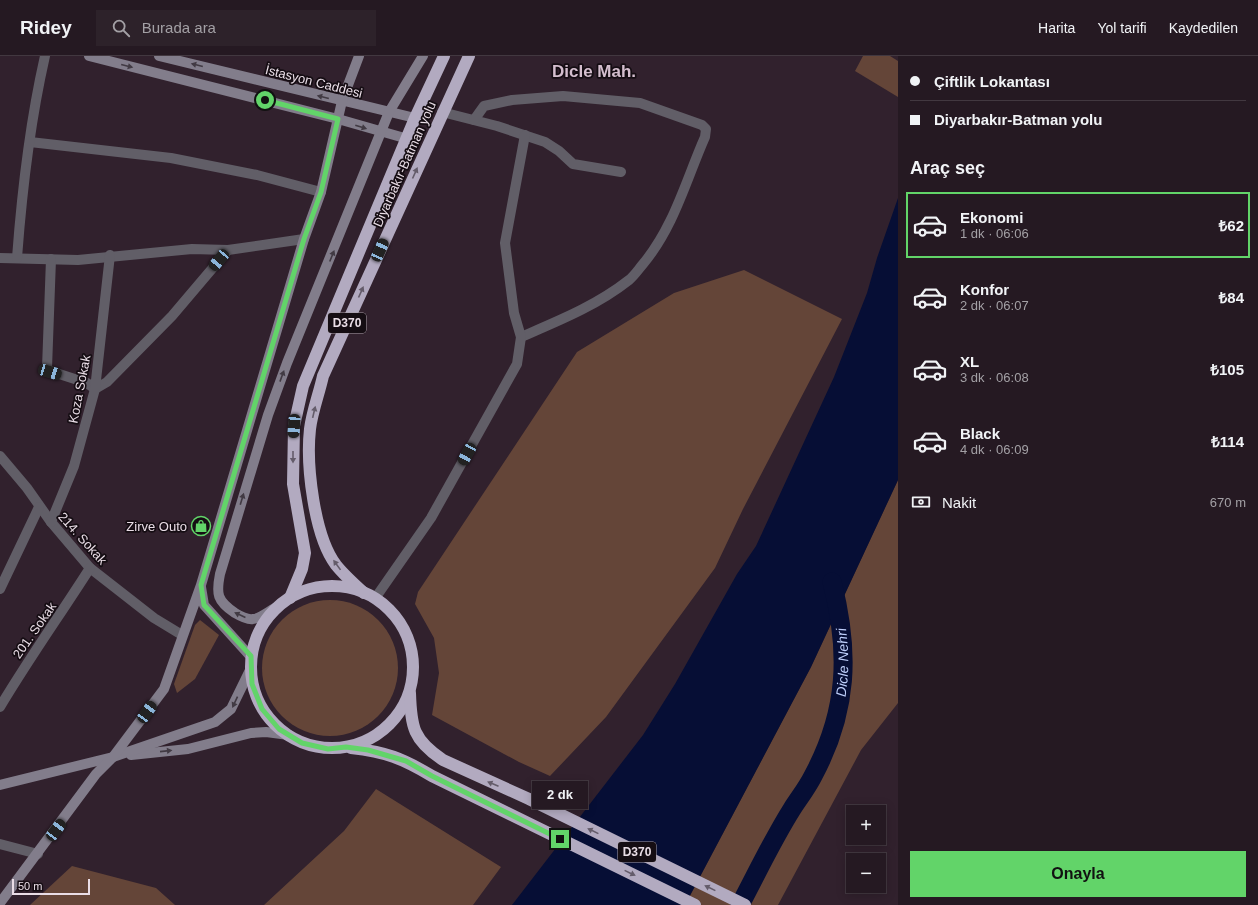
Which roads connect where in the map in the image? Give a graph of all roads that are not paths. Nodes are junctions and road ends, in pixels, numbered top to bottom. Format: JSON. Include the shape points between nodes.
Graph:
{"nodes":[{"id":1,"x":45,"y":56,"type":"edge"},
{"id":2,"x":89,"y":56,"type":"edge"},
{"id":3,"x":159,"y":56,"type":"edge"},
{"id":4,"x":359,"y":56,"type":"edge"},
{"id":5,"x":423,"y":56,"type":"edge"},
{"id":6,"x":444,"y":56,"type":"edge"},
{"id":7,"x":469,"y":56,"type":"edge"},
{"id":8,"x":342,"y":101,"type":"junction"},
{"id":9,"x":389,"y":112,"type":"junction"},
{"id":10,"x":442,"y":112,"type":"junction"},
{"id":11,"x":415,"y":118,"type":"junction"},
{"id":12,"x":338,"y":119,"type":"junction"},
{"id":13,"x":474,"y":120,"type":"junction"},
{"id":14,"x":381,"y":132,"type":"junction"},
{"id":15,"x":525,"y":135,"type":"junction"},
{"id":16,"x":408,"y":139,"type":"junction"},
{"id":17,"x":30,"y":142,"type":"junction"},
{"id":18,"x":621,"y":172,"type":"dead end"},
{"id":19,"x":321,"y":192,"type":"junction"},
{"id":20,"x":304,"y":239,"type":"junction"},
{"id":21,"x":228,"y":250,"type":"junction"},
{"id":22,"x":110,"y":255,"type":"junction"},
{"id":23,"x":0,"y":258,"type":"edge"},
{"id":24,"x":17,"y":258,"type":"junction"},
{"id":25,"x":51,"y":259,"type":"junction"},
{"id":26,"x":521,"y":337,"type":"junction"},
{"id":27,"x":95,"y":389,"type":"junction"},
{"id":28,"x":0,"y":456,"type":"edge"},
{"id":29,"x":39,"y":507,"type":"junction"},
{"id":30,"x":51,"y":522,"type":"junction"},
{"id":31,"x":90,"y":568,"type":"junction"},
{"id":32,"x":201,"y":585,"type":"junction"},
{"id":33,"x":0,"y":589,"type":"edge"},
{"id":34,"x":364,"y":592,"type":"junction"},
{"id":35,"x":376,"y":597,"type":"junction"},
{"id":36,"x":290,"y":598,"type":"junction"},
{"id":37,"x":275,"y":608,"type":"junction"},
{"id":38,"x":182,"y":635,"type":"junction"},
{"id":39,"x":252,"y":661,"type":"junction"},
{"id":40,"x":410,"y":692,"type":"junction"},
{"id":41,"x":0,"y":707,"type":"edge"},
{"id":42,"x":289,"y":735,"type":"junction"},
{"id":43,"x":346,"y":747,"type":"junction"},
{"id":44,"x":113,"y":757,"type":"junction"},
{"id":45,"x":0,"y":784,"type":"edge"},
{"id":46,"x":0,"y":844,"type":"edge"},
{"id":47,"x":38,"y":854,"type":"junction"},
{"id":48,"x":0,"y":903,"type":"edge"},
{"id":49,"x":696,"y":905,"type":"edge"},
{"id":50,"x":745,"y":905,"type":"edge"}],
"edges":[{"from":1,"to":17,"type":"street"},
{"from":2,"to":12,"type":"street","one_way":true},
{"from":8,"to":3,"type":"street","name":"İstasyon Caddesi","one_way":true},
{"from":4,"to":8,"type":"street"},
{"from":5,"to":9,"type":"street"},
{"from":6,"to":11,"type":"highway","name":"Diyarbakır-Batman yolu","number":"D370"},
{"from":7,"to":10,"type":"highway","name":"Diyarbakır-Batman yolu","number":"D370"},
{"from":8,"to":9,"type":"street","name":"İstasyon Caddesi"},
{"from":8,"to":12,"type":"street"},
{"from":9,"to":11,"type":"street","name":"İstasyon Caddesi"},
{"from":9,"to":14,"type":"street"},
{"from":10,"to":13,"type":"street"},
{"from":34,"to":10,"type":"highway","name":"Diyarbakır-Batman yolu","number":"D370","one_way":true,"via":[[335,564],[324,542],[310,481],[310,430],[323,376]]},
{"from":11,"to":16,"type":"highway","name":"Diyarbakır-Batman yolu","number":"D370"},
{"from":12,"to":14,"type":"street","one_way":true},
{"from":12,"to":19,"type":"street"},
{"from":13,"to":15,"type":"street"},
{"from":13,"to":26,"type":"street","via":[[484,106],[512,100],[563,96],[640,103],[702,125],[706,129],[684,193],[655,250],[629,280],[586,308]]},
{"from":14,"to":16,"type":"street"},
{"from":37,"to":14,"type":"street","one_way":true,"via":[[253,620],[235,613],[220,601],[217,589],[220,574],[268,415]]},
{"from":15,"to":18,"type":"street","via":[[545,142],[573,164]]},
{"from":15,"to":26,"type":"street","via":[[505,243],[514,313]]},
{"from":16,"to":36,"type":"highway","name":"Diyarbakır-Batman yolu","number":"D370","one_way":true,"via":[[307,373],[297,406],[293,484],[305,553],[302,569]]},
{"from":17,"to":19,"type":"street","via":[[171,158],[257,175]]},
{"from":17,"to":24,"type":"street","via":[[21,202]]},
{"from":19,"to":20,"type":"street"},
{"from":20,"to":21,"type":"street"},
{"from":20,"to":32,"type":"street"},
{"from":21,"to":22,"type":"street","via":[[192,249]]},
{"from":21,"to":27,"type":"street","via":[[172,316],[107,382]]},
{"from":22,"to":25,"type":"street","via":[[78,260]]},
{"from":22,"to":27,"type":"street","name":"Koza Sokak"},
{"from":23,"to":24,"type":"street"},
{"from":24,"to":25,"type":"street"},
{"from":25,"to":27,"type":"street","via":[[47,368],[50,372],[87,383]]},
{"from":26,"to":35,"type":"street","via":[[514,370],[431,518]]},
{"from":27,"to":30,"type":"street","name":"Koza Sokak","via":[[74,466]]},
{"from":28,"to":29,"type":"street","name":"214. Sokak","via":[[27,488]]},
{"from":29,"to":30,"type":"street","name":"214. Sokak"},
{"from":29,"to":33,"type":"street"},
{"from":30,"to":31,"type":"street","name":"214. Sokak"},
{"from":31,"to":38,"type":"street","name":"214. Sokak","via":[[154,618]]},
{"from":31,"to":41,"type":"street","name":"201. Sokak","via":[[57,621],[24,666]]},
{"from":32,"to":38,"type":"street"},
{"from":32,"to":39,"type":"street","via":[[204,605]]},
{"from":34,"to":35,"type":"highway"},
{"from":34,"to":36,"type":"highway","via":[[351,587],[324,585]]},
{"from":35,"to":40,"type":"highway","via":[[396,615],[409,639],[414,666]]},
{"from":36,"to":37,"type":"highway"},
{"from":37,"to":39,"type":"highway","via":[[259,630]]},
{"from":38,"to":44,"type":"street","via":[[164,689]]},
{"from":39,"to":42,"type":"highway","via":[[252,684],[262,709],[279,729]]},
{"from":39,"to":44,"type":"street","one_way":true,"via":[[231,709],[215,722]]},
{"from":40,"to":43,"type":"highway","via":[[398,716],[378,734],[354,746]]},
{"from":50,"to":40,"type":"highway","number":"D370","one_way":true,"via":[[430,752],[412,726]]},
{"from":42,"to":43,"type":"highway","via":[[302,743],[328,749]]},
{"from":44,"to":42,"type":"street","one_way":true,"via":[[188,749],[251,733]]},
{"from":43,"to":49,"type":"highway","number":"D370","one_way":true,"via":[[388,754],[406,761]]},
{"from":44,"to":45,"type":"street"},
{"from":44,"to":47,"type":"street","via":[[96,774]]},
{"from":46,"to":47,"type":"street"},
{"from":47,"to":48,"type":"street"}]}
